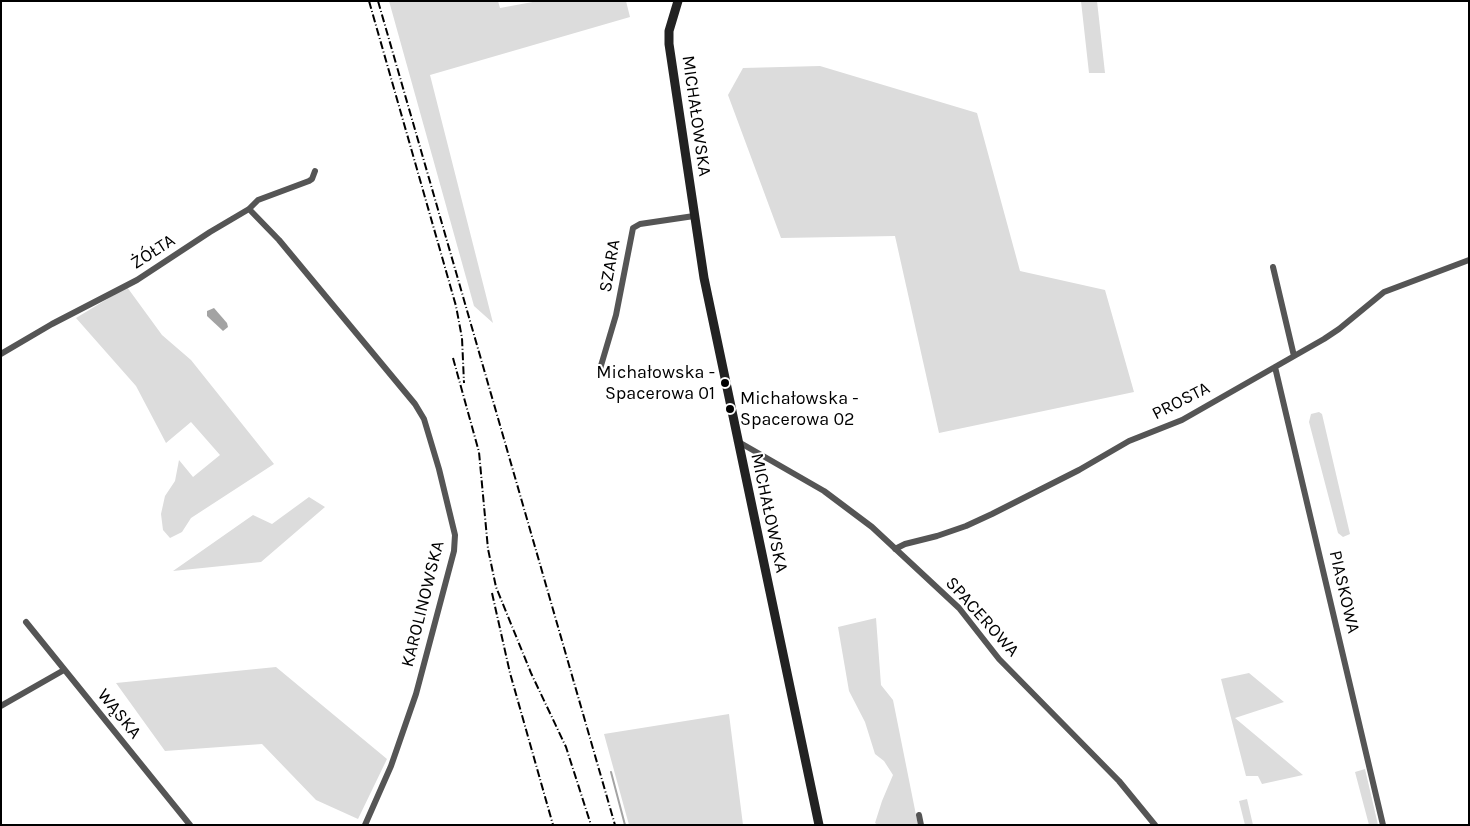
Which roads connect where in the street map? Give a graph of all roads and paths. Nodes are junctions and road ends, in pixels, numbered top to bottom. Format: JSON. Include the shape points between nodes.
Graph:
{"nodes":[{"id":1,"x":678,"y":1,"type":"edge"},
{"id":2,"x":315,"y":170,"type":"dead end"},
{"id":3,"x":249,"y":209,"type":"junction"},
{"id":4,"x":694,"y":216,"type":"junction"},
{"id":5,"x":1469,"y":260,"type":"edge"},
{"id":6,"x":1273,"y":267,"type":"dead end"},
{"id":7,"x":1,"y":354,"type":"edge"},
{"id":8,"x":1294,"y":356,"type":"junction"},
{"id":9,"x":1275,"y":367,"type":"junction"},
{"id":10,"x":600,"y":370,"type":"dead end"},
{"id":11,"x":737,"y":441,"type":"junction"},
{"id":12,"x":895,"y":549,"type":"junction"},
{"id":13,"x":26,"y":622,"type":"dead end"},
{"id":14,"x":64,"y":670,"type":"junction"},
{"id":15,"x":1,"y":706,"type":"edge"},
{"id":16,"x":919,"y":815,"type":"dead end"},
{"id":17,"x":190,"y":825,"type":"edge"},
{"id":18,"x":365,"y":825,"type":"edge"},
{"id":19,"x":819,"y":825,"type":"edge"},
{"id":20,"x":921,"y":825,"type":"edge"},
{"id":21,"x":1155,"y":825,"type":"edge"},
{"id":22,"x":1383,"y":825,"type":"edge"}],
"edges":[{"from":1,"to":4,"type":"street","name":"MICHAŁOWSKA","via":[[670,25],[669,44]]},
{"from":2,"to":3,"type":"street","name":"ŻÓŁTA","via":[[309,181],[264,197]]},
{"from":3,"to":7,"type":"street","name":"ŻÓŁTA","via":[[137,280]]},
{"from":3,"to":18,"type":"street","name":"KAROLINOWSKA","via":[[279,240],[415,404],[424,419],[437,460],[455,535],[454,551],[416,694],[391,766]]},
{"from":4,"to":10,"type":"street","name":"SZARA","via":[[640,224],[633,228],[616,315]]},
{"from":4,"to":11,"type":"street","name":"MICHAŁOWSKA"},
{"from":5,"to":8,"type":"street","name":"PROSTA","via":[[1384,292],[1340,329]]},
{"from":6,"to":8,"type":"street"},
{"from":8,"to":9,"type":"street","name":"PROSTA"},
{"from":9,"to":12,"type":"street","name":"PROSTA","via":[[1182,420],[1129,441],[992,514]]},
{"from":9,"to":22,"type":"street","name":"PIASKOWA"},
{"from":11,"to":12,"type":"street","name":"SPACEROWA","via":[[824,492],[868,524]]},
{"from":11,"to":19,"type":"street","name":"MICHAŁOWSKA"},
{"from":12,"to":21,"type":"street","name":"SPACEROWA","via":[[959,608],[999,659],[1119,781]]},
{"from":13,"to":14,"type":"street","name":"WĄSKA"},
{"from":14,"to":15,"type":"street"},
{"from":14,"to":17,"type":"street","name":"WĄSKA"},
{"from":16,"to":20,"type":"street"}]}
